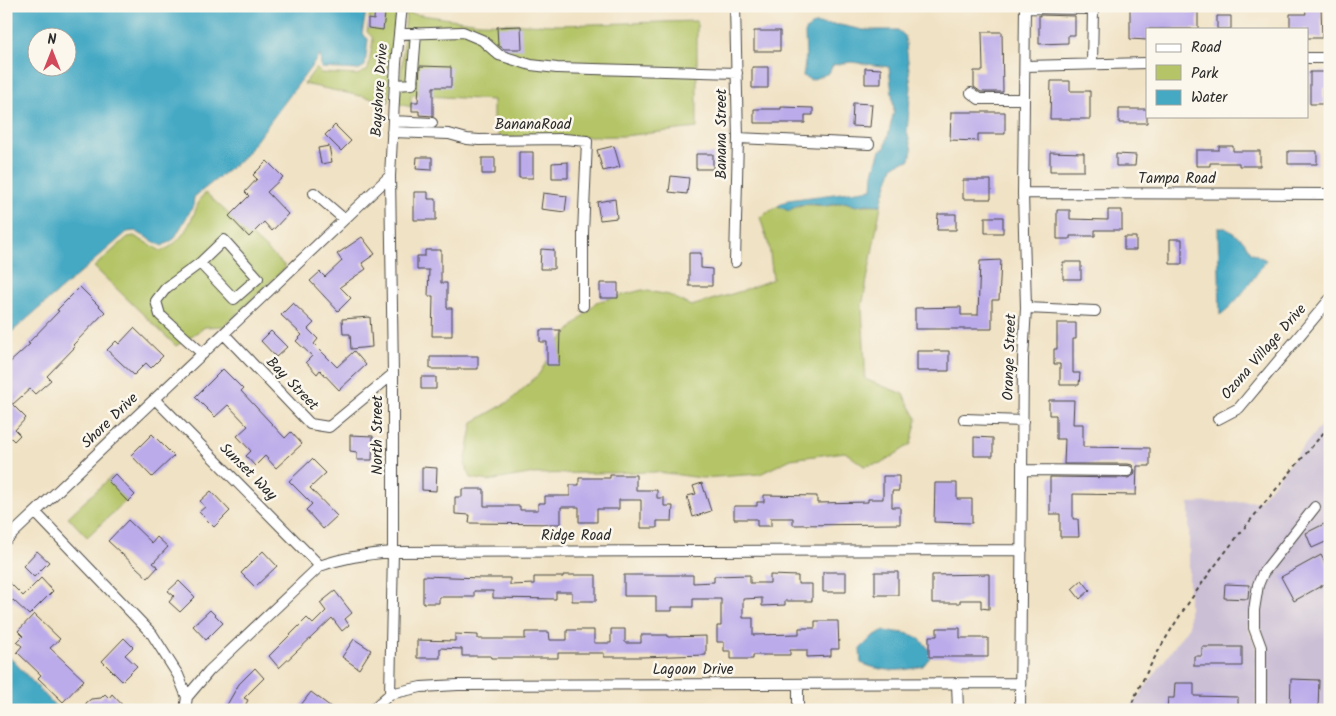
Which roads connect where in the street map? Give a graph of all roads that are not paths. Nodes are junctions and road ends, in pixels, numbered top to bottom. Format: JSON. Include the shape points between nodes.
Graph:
{"nodes":[{"id":1,"x":402,"y":6,"type":"edge"},
{"id":2,"x":735,"y":6,"type":"edge"},
{"id":3,"x":1025,"y":7,"type":"edge"},
{"id":4,"x":416,"y":33,"type":"junction"},
{"id":5,"x":399,"y":34,"type":"junction"},
{"id":6,"x":1308,"y":58,"type":"edge"},
{"id":7,"x":1330,"y":58,"type":"edge"},
{"id":8,"x":1146,"y":62,"type":"edge"},
{"id":9,"x":1092,"y":64,"type":"junction"},
{"id":10,"x":1024,"y":66,"type":"junction"},
{"id":11,"x":737,"y":73,"type":"junction"},
{"id":12,"x":395,"y":85,"type":"junction"},
{"id":13,"x":971,"y":93,"type":"dead end"},
{"id":14,"x":1024,"y":99,"type":"junction"},
{"id":15,"x":432,"y":123,"type":"dead end"},
{"id":16,"x":393,"y":126,"type":"junction"},
{"id":17,"x":738,"y":138,"type":"junction"},
{"id":18,"x":868,"y":144,"type":"dead end"},
{"id":19,"x":390,"y":176,"type":"junction"},
{"id":20,"x":314,"y":193,"type":"dead end"},
{"id":21,"x":1024,"y":193,"type":"junction"},
{"id":22,"x":1330,"y":194,"type":"edge"},
{"id":23,"x":344,"y":219,"type":"junction"},
{"id":24,"x":735,"y":262,"type":"dead end"},
{"id":25,"x":200,"y":263,"type":"junction"},
{"id":26,"x":247,"y":288,"type":"junction"},
{"id":27,"x":1330,"y":299,"type":"edge"},
{"id":28,"x":259,"y":301,"type":"junction"},
{"id":29,"x":583,"y":306,"type":"dead end"},
{"id":30,"x":1026,"y":308,"type":"junction"},
{"id":31,"x":1095,"y":312,"type":"dead end"},
{"id":32,"x":224,"y":334,"type":"junction"},
{"id":33,"x":203,"y":354,"type":"junction"},
{"id":34,"x":393,"y":374,"type":"junction"},
{"id":35,"x":155,"y":399,"type":"junction"},
{"id":36,"x":964,"y":419,"type":"dead end"},
{"id":37,"x":1218,"y":420,"type":"dead end"},
{"id":38,"x":1022,"y":421,"type":"junction"},
{"id":39,"x":1022,"y":470,"type":"junction"},
{"id":40,"x":1128,"y":471,"type":"dead end"},
{"id":41,"x":1315,"y":507,"type":"dead end"},
{"id":42,"x":36,"y":512,"type":"junction"},
{"id":43,"x":6,"y":540,"type":"edge"},
{"id":44,"x":1022,"y":550,"type":"junction"},
{"id":45,"x":393,"y":552,"type":"junction"},
{"id":46,"x":320,"y":566,"type":"junction"},
{"id":47,"x":1020,"y":683,"type":"junction"},
{"id":48,"x":798,"y":684,"type":"junction"},
{"id":49,"x":956,"y":684,"type":"junction"},
{"id":50,"x":390,"y":694,"type":"junction"},
{"id":51,"x":187,"y":697,"type":"junction"},
{"id":52,"x":185,"y":710,"type":"edge"},
{"id":53,"x":372,"y":710,"type":"edge"},
{"id":54,"x":798,"y":710,"type":"edge"},
{"id":55,"x":958,"y":710,"type":"edge"},
{"id":56,"x":1020,"y":710,"type":"edge"},
{"id":57,"x":1261,"y":710,"type":"edge"}],
"edges":[{"from":1,"to":5,"type":"street","name":"Bayshore Drive"},
{"from":2,"to":11,"type":"street","name":"Banana Street"},
{"from":3,"to":9,"type":"street","via":[[1093,9]]},
{"from":3,"to":10,"type":"street","name":"Orange Street"},
{"from":4,"to":5,"type":"street"},
{"from":4,"to":11,"type":"street","via":[[463,32],[482,40],[499,55],[531,65]]},
{"from":4,"to":12,"type":"street","via":[[412,84]]},
{"from":5,"to":12,"type":"street","name":"Bayshore Drive"},
{"from":6,"to":7,"type":"street"},
{"from":8,"to":9,"type":"street"},
{"from":9,"to":10,"type":"street"},
{"from":10,"to":14,"type":"street","name":"Orange Street"},
{"from":11,"to":17,"type":"street","name":"Banana Street"},
{"from":12,"to":16,"type":"street","name":"Bayshore Drive"},
{"from":13,"to":14,"type":"street","via":[[979,99]]},
{"from":14,"to":21,"type":"street","name":"Orange Street"},
{"from":15,"to":16,"type":"street"},
{"from":16,"to":19,"type":"street","name":"Bayshore Drive"},
{"from":16,"to":29,"type":"street","name":"BananaRoad","via":[[479,140],[587,141]]},
{"from":17,"to":18,"type":"street"},
{"from":17,"to":24,"type":"street","name":"Banana Street"},
{"from":19,"to":23,"type":"street","name":"Shore Drive"},
{"from":19,"to":34,"type":"street","name":"North Street"},
{"from":20,"to":23,"type":"street"},
{"from":21,"to":22,"type":"street","name":"Tampa Road"},
{"from":21,"to":30,"type":"street","name":"Orange Street"},
{"from":23,"to":28,"type":"street","name":"Shore Drive"},
{"from":25,"to":26,"type":"street","via":[[234,299]]},
{"from":25,"to":26,"type":"street","via":[[224,240],[258,278]]},
{"from":25,"to":33,"type":"street","via":[[166,288],[156,301],[160,315]]},
{"from":26,"to":28,"type":"street"},
{"from":27,"to":37,"type":"street","name":"Ozona Village Drive","via":[[1239,408]]},
{"from":28,"to":32,"type":"street","name":"Shore Drive"},
{"from":30,"to":31,"type":"street"},
{"from":30,"to":38,"type":"street","name":"Orange Street"},
{"from":32,"to":33,"type":"street","name":"Shore Drive"},
{"from":32,"to":34,"type":"street","name":"Bay Street","via":[[310,424],[329,427]]},
{"from":33,"to":35,"type":"street","name":"Shore Drive"},
{"from":34,"to":45,"type":"street","name":"North Street"},
{"from":35,"to":42,"type":"street","name":"Shore Drive"},
{"from":35,"to":46,"type":"street","name":"Sunset Way"},
{"from":36,"to":38,"type":"street"},
{"from":38,"to":39,"type":"street","name":"Orange Street"},
{"from":39,"to":40,"type":"street"},
{"from":39,"to":44,"type":"street","name":"Orange Street"},
{"from":41,"to":57,"type":"street","via":[[1263,573],[1255,598],[1254,628],[1261,647]]},
{"from":42,"to":43,"type":"street","name":"Shore Drive"},
{"from":42,"to":51,"type":"street","via":[[152,634],[178,675]]},
{"from":44,"to":45,"type":"street","name":"Ridge Road"},
{"from":44,"to":47,"type":"street","name":"Orange Street"},
{"from":45,"to":46,"type":"street","name":"Ridge Road","via":[[360,554]]},
{"from":45,"to":50,"type":"street","name":"North Street"},
{"from":46,"to":51,"type":"street","name":"Ridge Road","via":[[209,671]]},
{"from":47,"to":49,"type":"street","name":"Lagoon Drive"},
{"from":47,"to":56,"type":"street","name":"Orange Street"},
{"from":48,"to":49,"type":"street","name":"Lagoon Drive"},
{"from":48,"to":50,"type":"street","name":"Lagoon Drive","via":[[458,685],[421,687]]},
{"from":48,"to":54,"type":"street"},
{"from":49,"to":55,"type":"street"},
{"from":50,"to":53,"type":"street","name":"Lagoon Drive"},
{"from":51,"to":52,"type":"street"}]}
